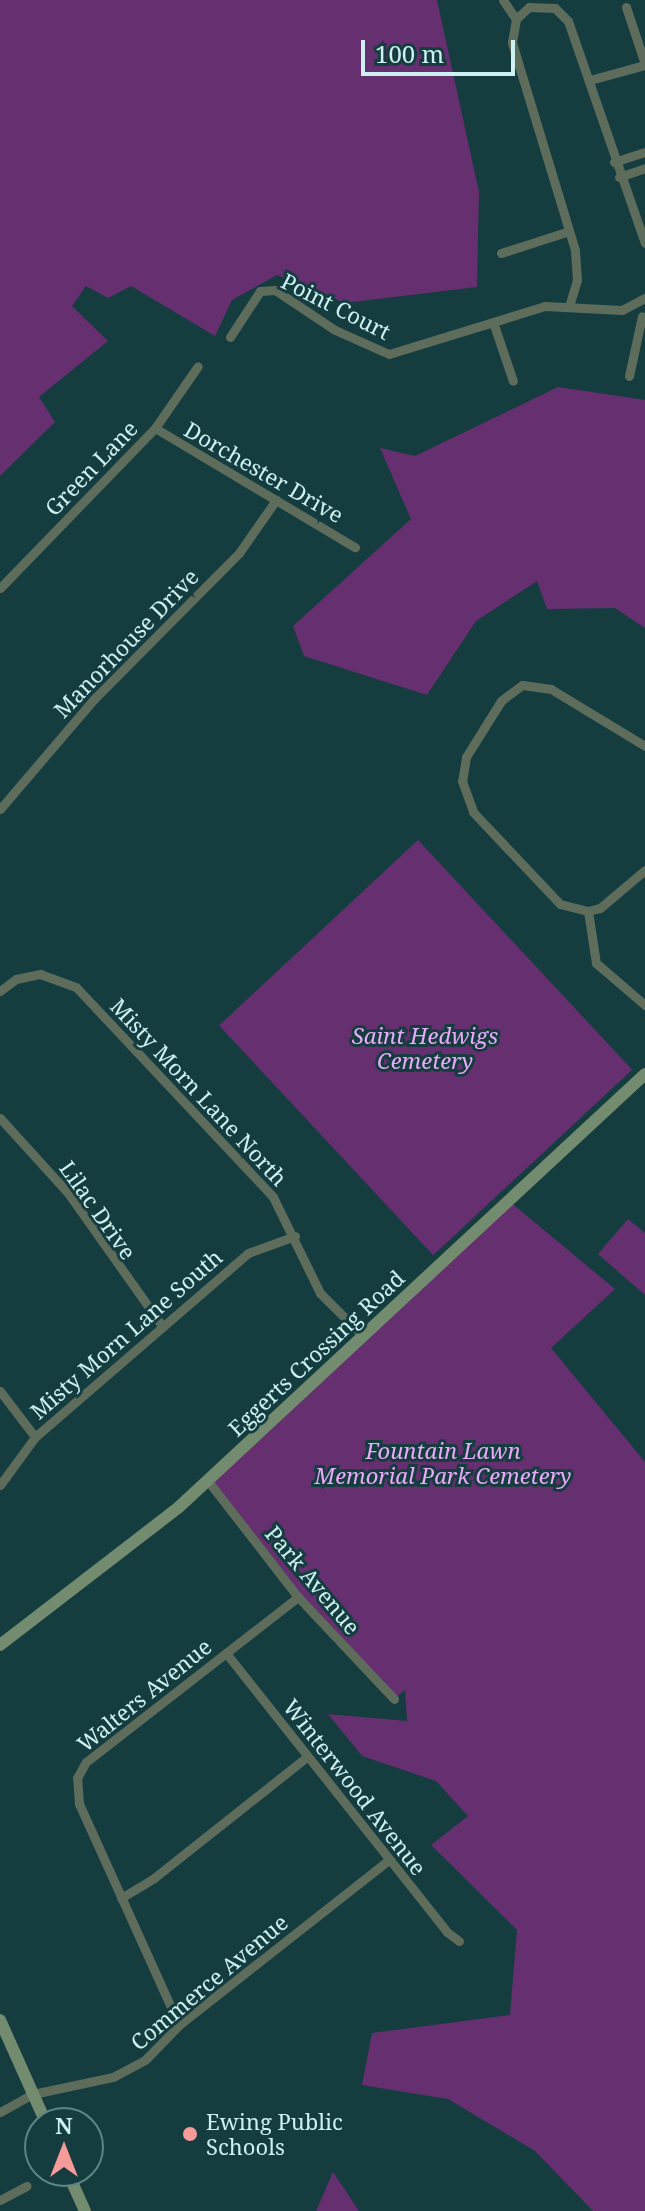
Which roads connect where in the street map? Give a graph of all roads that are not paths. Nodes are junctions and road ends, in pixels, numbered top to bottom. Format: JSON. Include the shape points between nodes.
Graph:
{"nodes":[{"id":1,"x":503,"y":0,"type":"edge"},
{"id":2,"x":557,"y":4,"type":"edge"},
{"id":3,"x":626,"y":7,"type":"dead end"},
{"id":4,"x":516,"y":19,"type":"junction"},
{"id":5,"x":645,"y":64,"type":"edge"},
{"id":6,"x":590,"y":80,"type":"junction"},
{"id":7,"x":645,"y":152,"type":"edge"},
{"id":8,"x":614,"y":162,"type":"junction"},
{"id":9,"x":645,"y":168,"type":"edge"},
{"id":10,"x":619,"y":177,"type":"junction"},
{"id":11,"x":569,"y":231,"type":"junction"},
{"id":12,"x":645,"y":243,"type":"edge"},
{"id":13,"x":501,"y":253,"type":"dead end"},
{"id":14,"x":645,"y":298,"type":"edge"},
{"id":15,"x":570,"y":303,"type":"junction"},
{"id":16,"x":642,"y":316,"type":"dead end"},
{"id":17,"x":493,"y":322,"type":"junction"},
{"id":18,"x":230,"y":337,"type":"dead end"},
{"id":19,"x":198,"y":366,"type":"dead end"},
{"id":20,"x":629,"y":376,"type":"dead end"},
{"id":21,"x":513,"y":381,"type":"dead end"},
{"id":22,"x":155,"y":428,"type":"junction"},
{"id":23,"x":276,"y":500,"type":"junction"},
{"id":24,"x":355,"y":547,"type":"dead end"},
{"id":25,"x":0,"y":588,"type":"edge"},
{"id":26,"x":645,"y":746,"type":"edge"},
{"id":27,"x":0,"y":809,"type":"edge"},
{"id":28,"x":645,"y":870,"type":"edge"},
{"id":29,"x":588,"y":911,"type":"junction"},
{"id":30,"x":0,"y":991,"type":"edge"},
{"id":31,"x":645,"y":1005,"type":"edge"},
{"id":32,"x":645,"y":1074,"type":"edge"},
{"id":33,"x":0,"y":1118,"type":"edge"},
{"id":34,"x":295,"y":1236,"type":"junction"},
{"id":35,"x":163,"y":1327,"type":"junction"},
{"id":36,"x":363,"y":1336,"type":"junction"},
{"id":37,"x":0,"y":1391,"type":"edge"},
{"id":38,"x":35,"y":1437,"type":"junction"},
{"id":39,"x":208,"y":1481,"type":"junction"},
{"id":40,"x":0,"y":1485,"type":"edge"},
{"id":41,"x":298,"y":1597,"type":"junction"},
{"id":42,"x":0,"y":1645,"type":"edge"},
{"id":43,"x":226,"y":1653,"type":"junction"},
{"id":44,"x":394,"y":1699,"type":"dead end"},
{"id":45,"x":308,"y":1756,"type":"junction"},
{"id":46,"x":390,"y":1859,"type":"junction"},
{"id":47,"x":121,"y":1898,"type":"junction"},
{"id":48,"x":459,"y":1941,"type":"dead end"},
{"id":49,"x":0,"y":2020,"type":"edge"},
{"id":50,"x":179,"y":2025,"type":"junction"},
{"id":51,"x":33,"y":2094,"type":"junction"},
{"id":52,"x":39,"y":2107,"type":"edge"},
{"id":53,"x":0,"y":2112,"type":"edge"},
{"id":54,"x":24,"y":2187,"type":"edge"},
{"id":55,"x":74,"y":2187,"type":"edge"},
{"id":56,"x":0,"y":2200,"type":"edge"},
{"id":57,"x":85,"y":2211,"type":"edge"}],
"edges":[{"from":1,"to":4,"type":"street"},
{"from":2,"to":4,"type":"street","via":[[537,5]]},
{"from":2,"to":6,"type":"street"},
{"from":3,"to":5,"type":"street"},
{"from":4,"to":11,"type":"street","via":[[512,42]]},
{"from":5,"to":6,"type":"street"},
{"from":6,"to":8,"type":"street"},
{"from":7,"to":8,"type":"street"},
{"from":8,"to":10,"type":"street"},
{"from":9,"to":10,"type":"street"},
{"from":10,"to":12,"type":"street"},
{"from":11,"to":13,"type":"street"},
{"from":11,"to":15,"type":"street","via":[[577,264]]},
{"from":14,"to":15,"type":"street","name":"Point Court","via":[[622,310]]},
{"from":15,"to":17,"type":"street","name":"Point Court"},
{"from":16,"to":20,"type":"street"},
{"from":17,"to":18,"type":"street","name":"Point Court","via":[[389,354],[335,330],[275,290],[260,291]]},
{"from":17,"to":21,"type":"street"},
{"from":19,"to":22,"type":"street","name":"Green Lane"},
{"from":22,"to":23,"type":"street","name":"Dorchester Drive"},
{"from":22,"to":25,"type":"street","name":"Green Lane"},
{"from":23,"to":24,"type":"street","name":"Dorchester Drive"},
{"from":23,"to":27,"type":"street","name":"Manorhouse Drive","via":[[239,553],[94,699]]},
{"from":26,"to":29,"type":"street","via":[[551,689],[530,684],[501,701],[466,757],[462,781],[473,812],[553,899]]},
{"from":28,"to":29,"type":"street","via":[[610,901]]},
{"from":29,"to":31,"type":"street","via":[[596,963]]},
{"from":30,"to":34,"type":"street","name":"Misty Morn Lane North","via":[[16,979],[40,974],[76,987],[273,1197]]},
{"from":32,"to":36,"type":"street","name":"Eggerts Crossing Road"},
{"from":33,"to":35,"type":"street","name":"Lilac Drive","via":[[68,1193]]},
{"from":34,"to":35,"type":"street","name":"Misty Morn Lane South","via":[[248,1253]]},
{"from":34,"to":36,"type":"street","name":"Misty Morn Lane North","via":[[320,1293]]},
{"from":35,"to":38,"type":"street","name":"Misty Morn Lane South"},
{"from":36,"to":39,"type":"street","name":"Eggerts Crossing Road"},
{"from":37,"to":38,"type":"street"},
{"from":38,"to":40,"type":"street","name":"Misty Morn Lane South"},
{"from":39,"to":41,"type":"street","name":"Park Avenue"},
{"from":39,"to":42,"type":"street","name":"Eggerts Crossing Road"},
{"from":41,"to":43,"type":"street","name":"Walters Avenue"},
{"from":41,"to":44,"type":"street","name":"Park Avenue"},
{"from":43,"to":45,"type":"street","name":"Winterwood Avenue"},
{"from":43,"to":47,"type":"street","name":"Walters Avenue","via":[[86,1762],[77,1778],[79,1804]]},
{"from":45,"to":46,"type":"street","name":"Winterwood Avenue"},
{"from":45,"to":47,"type":"street","via":[[154,1878]]},
{"from":46,"to":48,"type":"street","name":"Winterwood Avenue"},
{"from":46,"to":50,"type":"street","name":"Commerce Avenue"},
{"from":47,"to":50,"type":"street","name":"Walters Avenue"},
{"from":49,"to":51,"type":"street"},
{"from":50,"to":51,"type":"street","name":"Commerce Avenue","via":[[130,2070],[96,2083]]},
{"from":51,"to":52,"type":"street"},
{"from":51,"to":53,"type":"street","name":"Commerce Avenue"},
{"from":54,"to":56,"type":"street"},
{"from":55,"to":57,"type":"street"}]}
